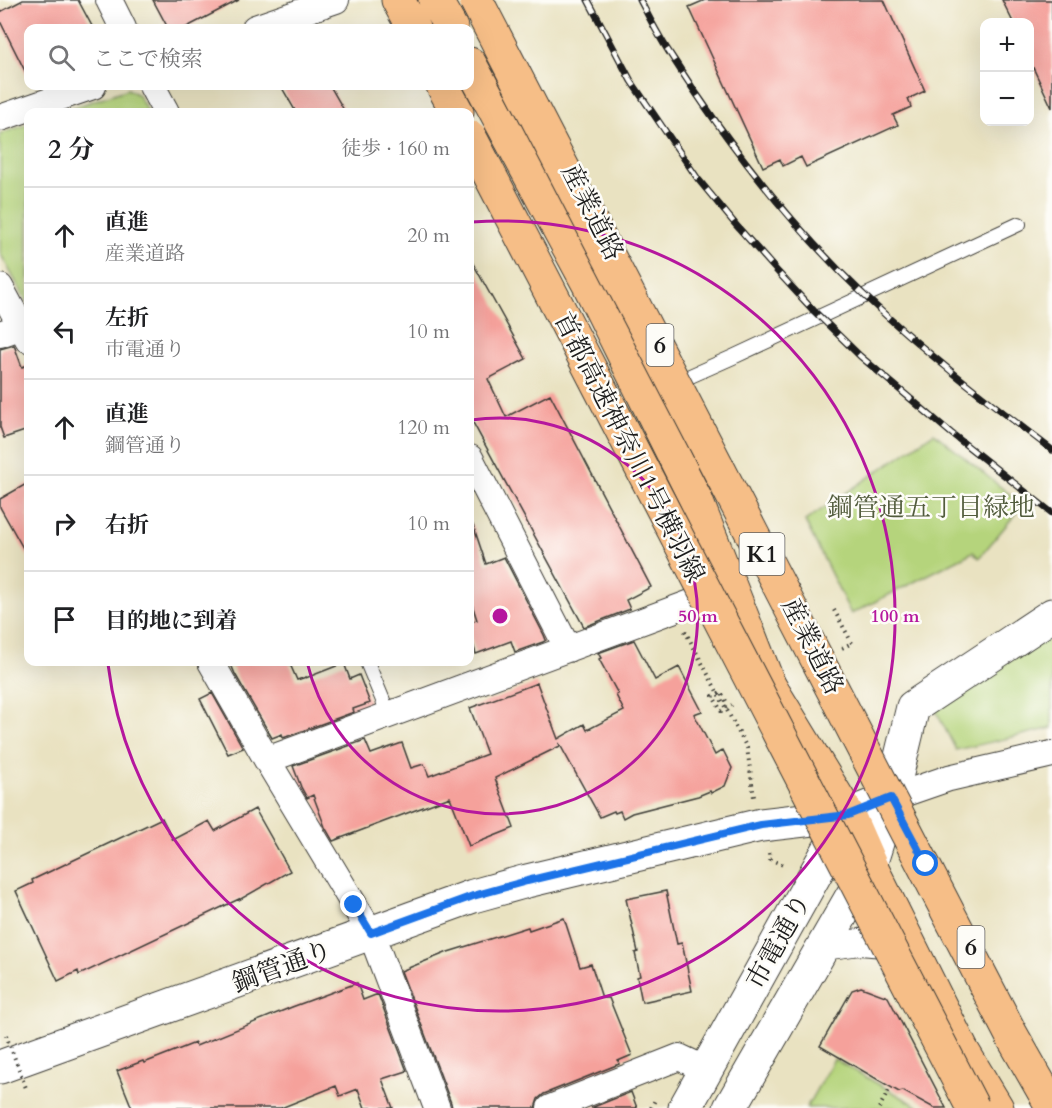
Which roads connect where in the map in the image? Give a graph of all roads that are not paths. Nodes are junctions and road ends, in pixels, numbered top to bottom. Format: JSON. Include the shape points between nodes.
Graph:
{"nodes":[{"id":1,"x":109,"y":0,"type":"edge"},
{"id":2,"x":336,"y":0,"type":"edge"},
{"id":3,"x":388,"y":0,"type":"edge"},
{"id":4,"x":398,"y":0,"type":"edge"},
{"id":5,"x":435,"y":0,"type":"edge"},
{"id":6,"x":465,"y":0,"type":"edge"},
{"id":7,"x":476,"y":0,"type":"edge"},
{"id":8,"x":484,"y":0,"type":"edge"},
{"id":9,"x":121,"y":24,"type":"edge"},
{"id":10,"x":274,"y":24,"type":"edge"},
{"id":11,"x":400,"y":24,"type":"edge"},
{"id":12,"x":411,"y":24,"type":"edge"},
{"id":13,"x":449,"y":24,"type":"edge"},
{"id":14,"x":474,"y":71,"type":"edge"},
{"id":15,"x":81,"y":90,"type":"edge"},
{"id":16,"x":154,"y":90,"type":"edge"},
{"id":17,"x":432,"y":90,"type":"edge"},
{"id":18,"x":444,"y":90,"type":"edge"},
{"id":19,"x":534,"y":97,"type":"junction"},
{"id":20,"x":29,"y":108,"type":"edge"},
{"id":21,"x":164,"y":108,"type":"edge"},
{"id":22,"x":442,"y":108,"type":"edge"},
{"id":23,"x":455,"y":108,"type":"edge"},
{"id":24,"x":24,"y":110,"type":"edge"},
{"id":25,"x":0,"y":118,"type":"edge"},
{"id":26,"x":474,"y":165,"type":"edge"},
{"id":27,"x":474,"y":166,"type":"edge"},
{"id":28,"x":1019,"y":224,"type":"dead end"},
{"id":29,"x":0,"y":288,"type":"edge"},
{"id":30,"x":20,"y":331,"type":"edge"},
{"id":31,"x":679,"y":381,"type":"junction"},
{"id":32,"x":474,"y":466,"type":"edge"},
{"id":33,"x":718,"y":593,"type":"junction"},
{"id":34,"x":1052,"y":615,"type":"edge"},
{"id":35,"x":568,"y":649,"type":"junction"},
{"id":36,"x":213,"y":666,"type":"edge"},
{"id":37,"x":369,"y":666,"type":"edge"},
{"id":38,"x":755,"y":693,"type":"junction"},
{"id":39,"x":389,"y":715,"type":"junction"},
{"id":40,"x":1052,"y":754,"type":"edge"},
{"id":41,"x":267,"y":760,"type":"junction"},
{"id":42,"x":891,"y":798,"type":"junction"},
{"id":43,"x":848,"y":815,"type":"junction"},
{"id":44,"x":870,"y":865,"type":"junction"},
{"id":45,"x":371,"y":933,"type":"junction"},
{"id":46,"x":823,"y":947,"type":"junction"},
{"id":47,"x":916,"y":956,"type":"junction"},
{"id":48,"x":0,"y":1067,"type":"edge"},
{"id":49,"x":707,"y":1070,"type":"junction"},
{"id":50,"x":1052,"y":1094,"type":"edge"},
{"id":51,"x":1052,"y":1106,"type":"edge"},
{"id":52,"x":438,"y":1108,"type":"edge"},
{"id":53,"x":550,"y":1108,"type":"edge"},
{"id":54,"x":686,"y":1108,"type":"edge"},
{"id":55,"x":730,"y":1108,"type":"edge"},
{"id":56,"x":973,"y":1108,"type":"edge"},
{"id":57,"x":997,"y":1108,"type":"edge"}],
"edges":[{"from":1,"to":9,"type":"street"},
{"from":2,"to":10,"type":"street","via":[[311,16]]},
{"from":3,"to":11,"type":"main road"},
{"from":4,"to":12,"type":"main road"},
{"from":5,"to":13,"type":"main road"},
{"from":6,"to":19,"type":"main road"},
{"from":7,"to":51,"type":"main road","number":"K1","bridge":true,"via":[[1012,1036]]},
{"from":8,"to":19,"type":"main road","name":"産業道路","number":"6"},
{"from":14,"to":38,"type":"main road","via":[[588,283],[696,500]]},
{"from":15,"to":20,"type":"street"},
{"from":16,"to":21,"type":"street"},
{"from":17,"to":22,"type":"main road"},
{"from":18,"to":23,"type":"main road"},
{"from":19,"to":31,"type":"main road","name":"産業道路","number":"6"},
{"from":24,"to":25,"type":"street"},
{"from":26,"to":33,"type":"main road","number":"6"},
{"from":27,"to":56,"type":"main road","name":"首都高速神奈川1号横羽線","bridge":true},
{"from":28,"to":31,"type":"lane"},
{"from":29,"to":30,"type":"street"},
{"from":31,"to":42,"type":"main road","name":"産業道路","number":"6"},
{"from":32,"to":35,"type":"street"},
{"from":33,"to":35,"type":"street"},
{"from":33,"to":38,"type":"main road","number":"6"},
{"from":34,"to":42,"type":"street","name":"市電通り","via":[[913,707]]},
{"from":35,"to":39,"type":"street"},
{"from":36,"to":41,"type":"street"},
{"from":37,"to":39,"type":"lane"},
{"from":38,"to":43,"type":"main road","number":"6"},
{"from":39,"to":41,"type":"street"},
{"from":40,"to":42,"type":"street","via":[[949,778]]},
{"from":41,"to":45,"type":"street"},
{"from":42,"to":43,"type":"street"},
{"from":42,"to":44,"type":"street","name":"市電通り"},
{"from":42,"to":50,"type":"main road","name":"産業道路","number":"6"},
{"from":43,"to":44,"type":"main road","number":"6"},
{"from":43,"to":45,"type":"street","name":"鋼管通り","via":[[761,825],[527,881]]},
{"from":43,"to":49,"type":"street","name":"市電通り"},
{"from":44,"to":46,"type":"street","name":"市電通り"},
{"from":44,"to":47,"type":"main road","number":"6"},
{"from":45,"to":48,"type":"street","name":"鋼管通り"},
{"from":45,"to":52,"type":"street"},
{"from":46,"to":47,"type":"street","via":[[860,942],[884,944]]},
{"from":46,"to":55,"type":"street","name":"市電通り"},
{"from":47,"to":57,"type":"main road","number":"6","via":[[962,1050]]},
{"from":49,"to":53,"type":"street","via":[[680,1057]]},
{"from":49,"to":54,"type":"street","name":"市電通り"}]}
